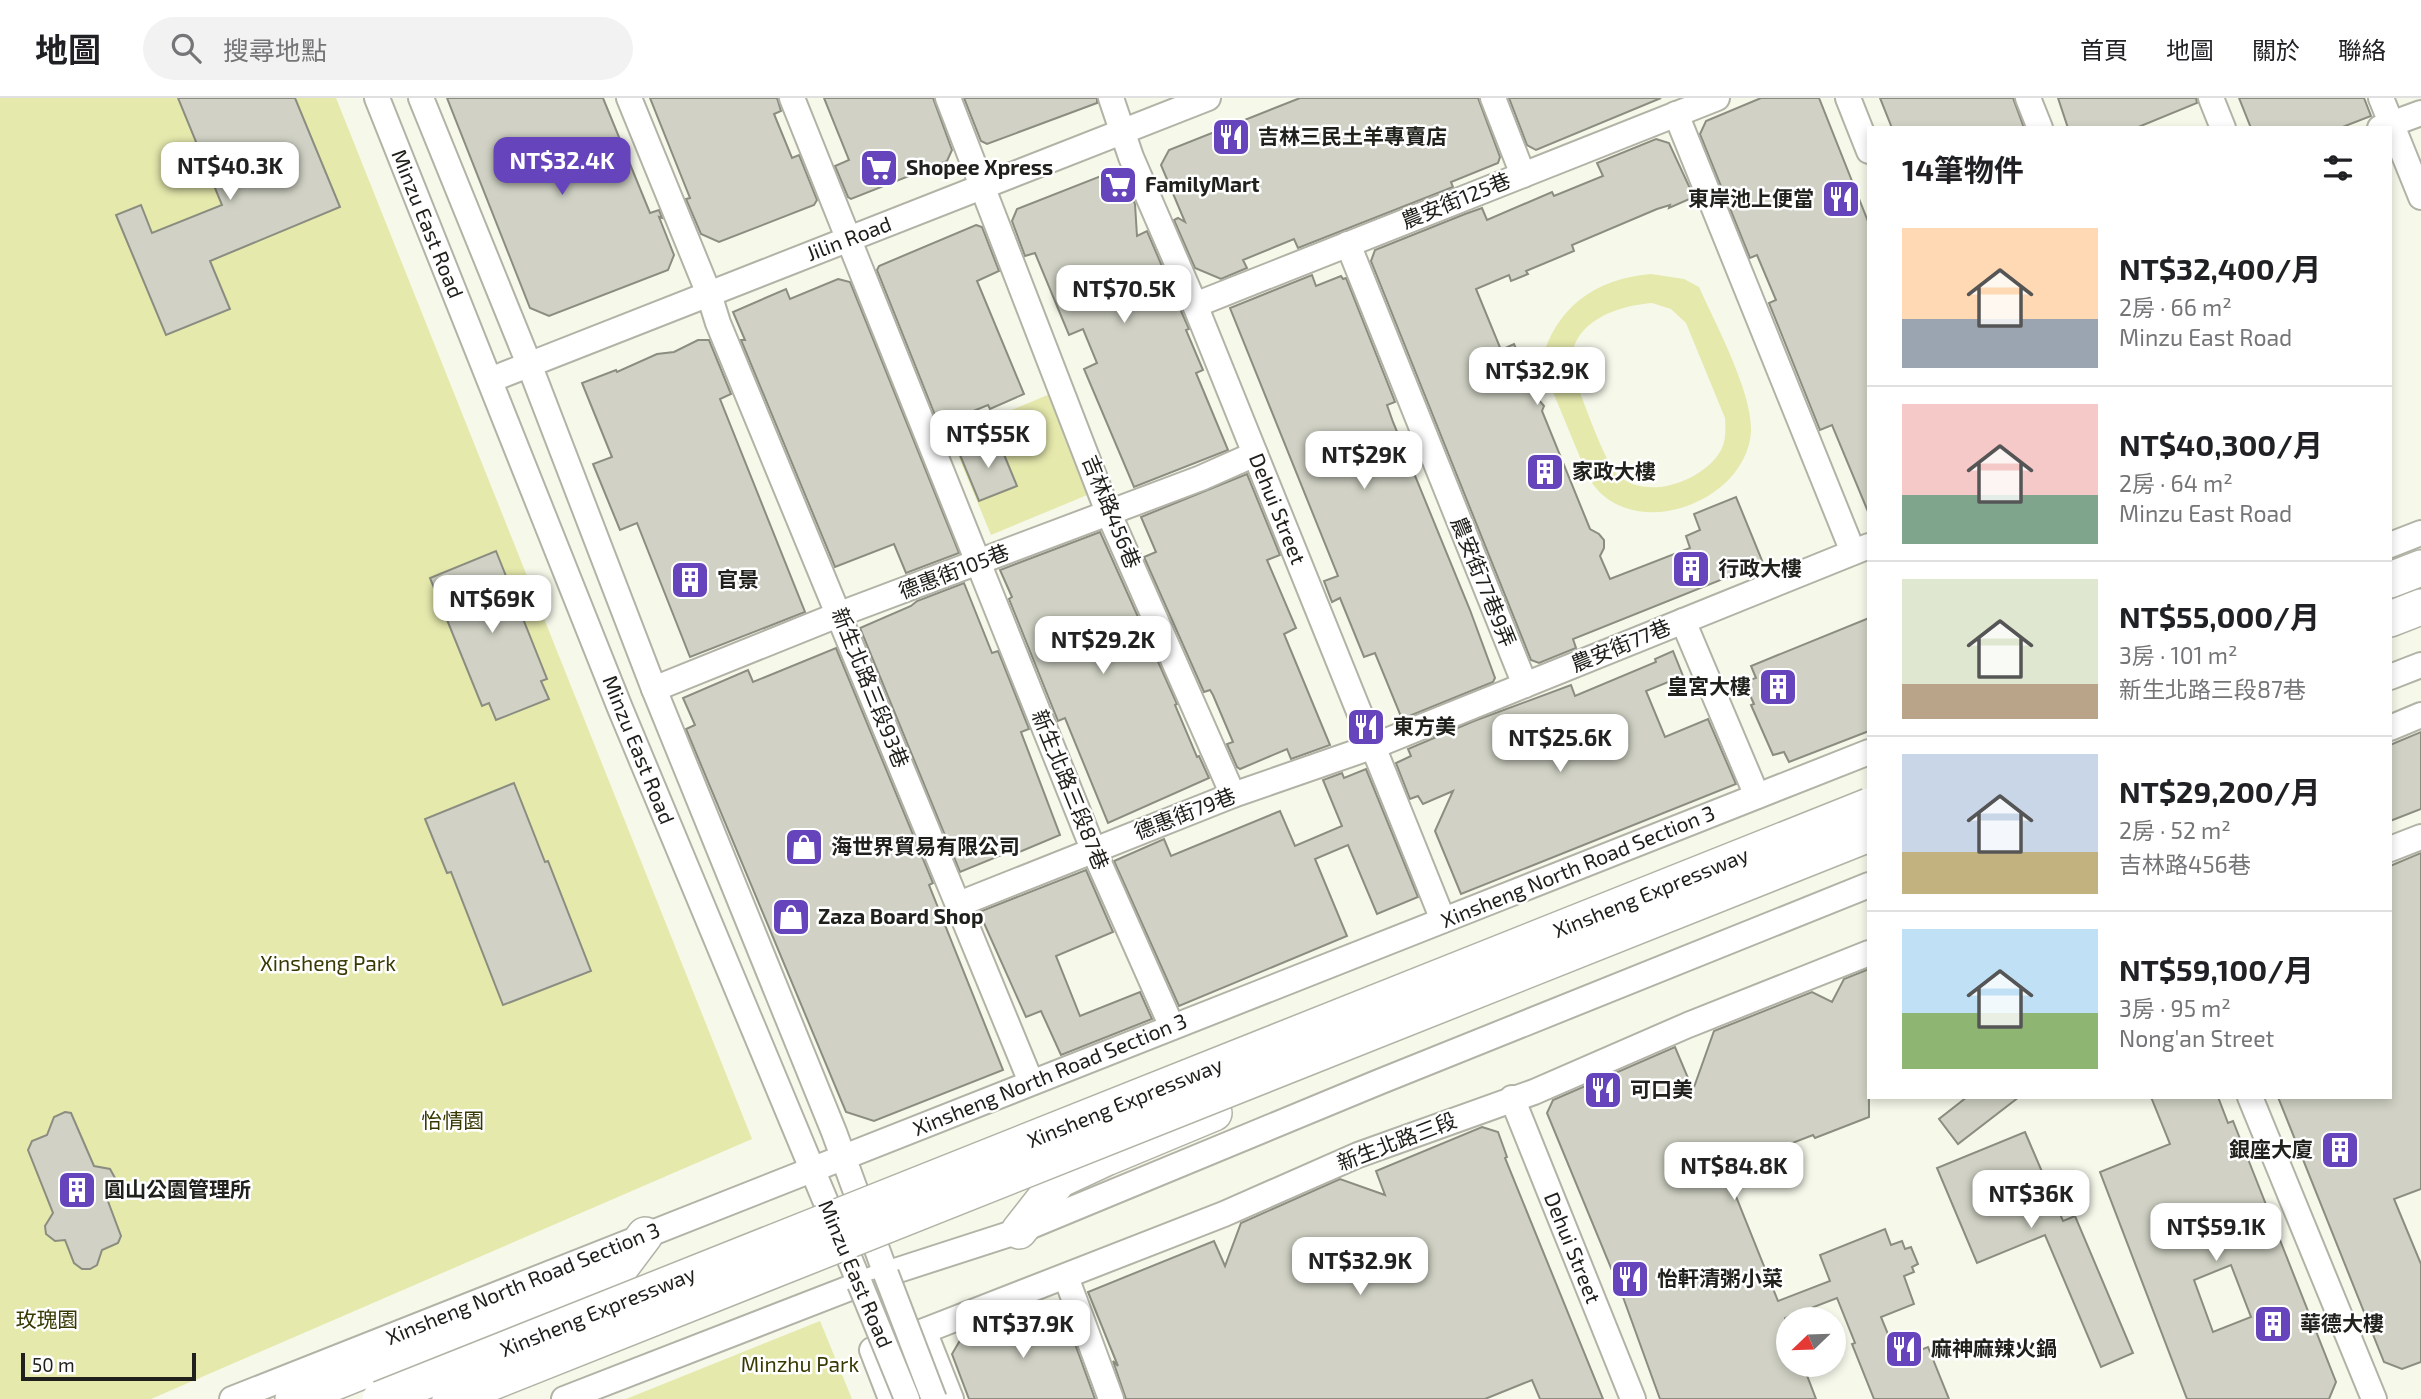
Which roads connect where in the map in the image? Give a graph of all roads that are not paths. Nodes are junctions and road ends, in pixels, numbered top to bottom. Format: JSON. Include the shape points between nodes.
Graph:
{"nodes":[{"id":1,"x":377,"y":98,"type":"edge"},
{"id":2,"x":421,"y":98,"type":"edge"},
{"id":3,"x":629,"y":98,"type":"edge"},
{"id":4,"x":792,"y":98,"type":"edge"},
{"id":5,"x":948,"y":98,"type":"edge"},
{"id":6,"x":1111,"y":98,"type":"edge"},
{"id":7,"x":1208,"y":98,"type":"edge"},
{"id":8,"x":1493,"y":98,"type":"edge"},
{"id":9,"x":1717,"y":98,"type":"edge"},
{"id":10,"x":1847,"y":98,"type":"edge"},
{"id":11,"x":2028,"y":98,"type":"edge"},
{"id":12,"x":2211,"y":98,"type":"edge"},
{"id":13,"x":2381,"y":98,"type":"edge"},
{"id":14,"x":2421,"y":113,"type":"edge"},
{"id":15,"x":1676,"y":114,"type":"junction"},
{"id":16,"x":2386,"y":125,"type":"edge"},
{"id":17,"x":2039,"y":126,"type":"edge"},
{"id":18,"x":2222,"y":126,"type":"edge"},
{"id":19,"x":1123,"y":131,"type":"junction"},
{"id":20,"x":2392,"y":137,"type":"edge"},
{"id":21,"x":1867,"y":146,"type":"edge"},
{"id":22,"x":1523,"y":175,"type":"junction"},
{"id":23,"x":983,"y":186,"type":"junction"},
{"id":24,"x":2421,"y":197,"type":"edge"},
{"id":25,"x":848,"y":239,"type":"junction"},
{"id":26,"x":1348,"y":244,"type":"junction"},
{"id":27,"x":709,"y":294,"type":"junction"},
{"id":28,"x":1195,"y":304,"type":"junction"},
{"id":29,"x":529,"y":365,"type":"junction"},
{"id":30,"x":490,"y":380,"type":"junction"},
{"id":31,"x":1255,"y":454,"type":"junction"},
{"id":32,"x":1108,"y":512,"type":"junction"},
{"id":33,"x":2421,"y":533,"type":"edge"},
{"id":34,"x":2392,"y":544,"type":"edge"},
{"id":35,"x":1861,"y":549,"type":"edge"},
{"id":36,"x":978,"y":564,"type":"junction"},
{"id":37,"x":2421,"y":568,"type":"edge"},
{"id":38,"x":2392,"y":579,"type":"edge"},
{"id":39,"x":2421,"y":588,"type":"edge"},
{"id":40,"x":2392,"y":599,"type":"edge"},
{"id":41,"x":2421,"y":607,"type":"edge"},
{"id":42,"x":840,"y":614,"type":"junction"},
{"id":43,"x":2392,"y":618,"type":"edge"},
{"id":44,"x":1683,"y":621,"type":"junction"},
{"id":45,"x":2421,"y":665,"type":"edge"},
{"id":46,"x":2392,"y":676,"type":"edge"},
{"id":47,"x":1525,"y":685,"type":"junction"},
{"id":48,"x":654,"y":689,"type":"junction"},
{"id":49,"x":2421,"y":715,"type":"edge"},
{"id":50,"x":2392,"y":727,"type":"edge"},
{"id":51,"x":1374,"y":746,"type":"junction"},
{"id":52,"x":1867,"y":753,"type":"edge"},
{"id":53,"x":1233,"y":795,"type":"junction"},
{"id":54,"x":1757,"y":796,"type":"junction"},
{"id":55,"x":1867,"y":807,"type":"edge"},
{"id":56,"x":1867,"y":837,"type":"edge"},
{"id":57,"x":1867,"y":837,"type":"edge"},
{"id":58,"x":2421,"y":837,"type":"edge"},
{"id":59,"x":2392,"y":848,"type":"edge"},
{"id":60,"x":1093,"y":849,"type":"junction"},
{"id":61,"x":1867,"y":886,"type":"edge"},
{"id":62,"x":959,"y":904,"type":"junction"},
{"id":63,"x":1443,"y":920,"type":"junction"},
{"id":64,"x":1867,"y":954,"type":"edge"},
{"id":65,"x":1172,"y":1027,"type":"junction"},
{"id":66,"x":1031,"y":1082,"type":"junction"},
{"id":67,"x":1512,"y":1098,"type":"junction"},
{"id":68,"x":2251,"y":1099,"type":"edge"},
{"id":69,"x":844,"y":1157,"type":"junction"},
{"id":70,"x":811,"y":1169,"type":"junction"},
{"id":71,"x":1018,"y":1231,"type":"junction"},
{"id":72,"x":645,"y":1235,"type":"junction"},
{"id":73,"x":886,"y":1274,"type":"junction"},
{"id":74,"x":1066,"y":1277,"type":"junction"},
{"id":75,"x":860,"y":1284,"type":"junction"},
{"id":76,"x":872,"y":1350,"type":"dead end"},
{"id":77,"x":232,"y":1399,"type":"edge"},
{"id":78,"x":293,"y":1399,"type":"edge"},
{"id":79,"x":380,"y":1399,"type":"edge"},
{"id":80,"x":450,"y":1399,"type":"edge"},
{"id":81,"x":564,"y":1399,"type":"edge"},
{"id":82,"x":891,"y":1399,"type":"edge"},
{"id":83,"x":907,"y":1399,"type":"edge"},
{"id":84,"x":934,"y":1399,"type":"edge"},
{"id":85,"x":951,"y":1399,"type":"edge"},
{"id":86,"x":1111,"y":1399,"type":"edge"},
{"id":87,"x":1633,"y":1399,"type":"edge"},
{"id":88,"x":2374,"y":1399,"type":"edge"}],
"edges":[{"from":1,"to":30,"type":"street","name":"Minzu East Road"},
{"from":2,"to":29,"type":"street","name":"Minzu East Road"},
{"from":3,"to":27,"type":"street","name":"新生北路三段93巷"},
{"from":4,"to":25,"type":"street","name":"新生北路三段87巷"},
{"from":5,"to":23,"type":"street","name":"吉林路456巷"},
{"from":6,"to":19,"type":"street","name":"Dehui Street"},
{"from":7,"to":19,"type":"street","name":"Jilin Road"},
{"from":8,"to":22,"type":"street"},
{"from":9,"to":15,"type":"street","name":"農安街125巷"},
{"from":10,"to":21,"type":"street"},
{"from":11,"to":17,"type":"street"},
{"from":12,"to":18,"type":"street"},
{"from":13,"to":16,"type":"street"},
{"from":14,"to":16,"type":"street"},
{"from":15,"to":22,"type":"street","name":"農安街125巷"},
{"from":15,"to":35,"type":"street"},
{"from":19,"to":23,"type":"street","name":"Jilin Road"},
{"from":19,"to":28,"type":"street","name":"Dehui Street"},
{"from":20,"to":24,"type":"street"},
{"from":22,"to":26,"type":"street","name":"農安街125巷"},
{"from":23,"to":25,"type":"street","name":"Jilin Road"},
{"from":23,"to":32,"type":"street","name":"吉林路456巷"},
{"from":25,"to":27,"type":"street","name":"Jilin Road"},
{"from":25,"to":36,"type":"street","name":"新生北路三段87巷"},
{"from":26,"to":28,"type":"street","name":"農安街125巷"},
{"from":26,"to":47,"type":"street","name":"農安街77巷9弄"},
{"from":27,"to":29,"type":"street","name":"Jilin Road"},
{"from":27,"to":42,"type":"street","name":"新生北路三段93巷"},
{"from":28,"to":31,"type":"street","name":"Dehui Street"},
{"from":29,"to":30,"type":"street","name":"Jilin Road"},
{"from":29,"to":48,"type":"street","name":"Minzu East Road"},
{"from":30,"to":70,"type":"street","name":"Minzu East Road"},
{"from":31,"to":32,"type":"street","name":"德惠街105巷"},
{"from":31,"to":51,"type":"street","name":"Dehui Street"},
{"from":32,"to":36,"type":"street","name":"德惠街105巷"},
{"from":32,"to":53,"type":"street","name":"吉林路456巷"},
{"from":33,"to":34,"type":"street"},
{"from":35,"to":44,"type":"street","name":"農安街77巷"},
{"from":36,"to":42,"type":"street","name":"德惠街105巷"},
{"from":36,"to":60,"type":"street","name":"新生北路三段87巷"},
{"from":37,"to":38,"type":"highway"},
{"from":39,"to":40,"type":"highway"},
{"from":41,"to":43,"type":"highway"},
{"from":42,"to":48,"type":"street","name":"德惠街105巷"},
{"from":42,"to":62,"type":"street","name":"新生北路三段93巷"},
{"from":44,"to":47,"type":"street","name":"農安街77巷"},
{"from":44,"to":54,"type":"street"},
{"from":45,"to":46,"type":"street"},
{"from":47,"to":51,"type":"street","name":"農安街77巷"},
{"from":48,"to":69,"type":"street","name":"Minzu East Road"},
{"from":49,"to":50,"type":"street"},
{"from":51,"to":53,"type":"street","name":"德惠街79巷"},
{"from":51,"to":63,"type":"street","name":"Dehui Street"},
{"from":52,"to":54,"type":"street","name":"Xinsheng North Road Section 3"},
{"from":53,"to":60,"type":"street","name":"德惠街79巷"},
{"from":54,"to":63,"type":"street","name":"Xinsheng North Road Section 3"},
{"from":55,"to":79,"type":"highway","name":"Xinsheng Expressway","bridge":true},
{"from":56,"to":71,"type":"highway","bridge":true,"via":[[1773,889],[1650,934],[1106,1157],[1059,1180]]},
{"from":57,"to":80,"type":"highway","name":"Xinsheng Expressway","bridge":true},
{"from":58,"to":59,"type":"street"},
{"from":60,"to":62,"type":"street","name":"德惠街79巷"},
{"from":60,"to":65,"type":"street","name":"新生北路三段87巷"},
{"from":61,"to":71,"type":"street"},
{"from":62,"to":66,"type":"street","name":"新生北路三段93巷"},
{"from":63,"to":65,"type":"street","name":"Xinsheng North Road Section 3"},
{"from":64,"to":67,"type":"street","name":"新生北路三段"},
{"from":65,"to":66,"type":"street","name":"Xinsheng North Road Section 3"},
{"from":66,"to":69,"type":"street","name":"Xinsheng North Road Section 3"},
{"from":67,"to":74,"type":"street","name":"新生北路三段","via":[[1358,1155]]},
{"from":67,"to":87,"type":"street","name":"Dehui Street"},
{"from":68,"to":88,"type":"street"},
{"from":69,"to":70,"type":"street","name":"Xinsheng North Road Section 3"},
{"from":69,"to":73,"type":"street","name":"Minzu East Road"},
{"from":70,"to":72,"type":"street","name":"Xinsheng North Road Section 3"},
{"from":70,"to":75,"type":"street","name":"Minzu East Road"},
{"from":71,"to":73,"type":"street"},
{"from":72,"to":77,"type":"street","name":"Xinsheng North Road Section 3"},
{"from":72,"to":78,"type":"highway","via":[[621,1267]]},
{"from":73,"to":75,"type":"street"},
{"from":73,"to":84,"type":"street","name":"Minzu East Road","bridge":true},
{"from":74,"to":85,"type":"street","name":"新生北路三段","via":[[924,1331]]},
{"from":74,"to":86,"type":"street"},
{"from":75,"to":81,"type":"street"},
{"from":75,"to":83,"type":"street","name":"Minzu East Road","bridge":true},
{"from":76,"to":82,"type":"street"}]}
